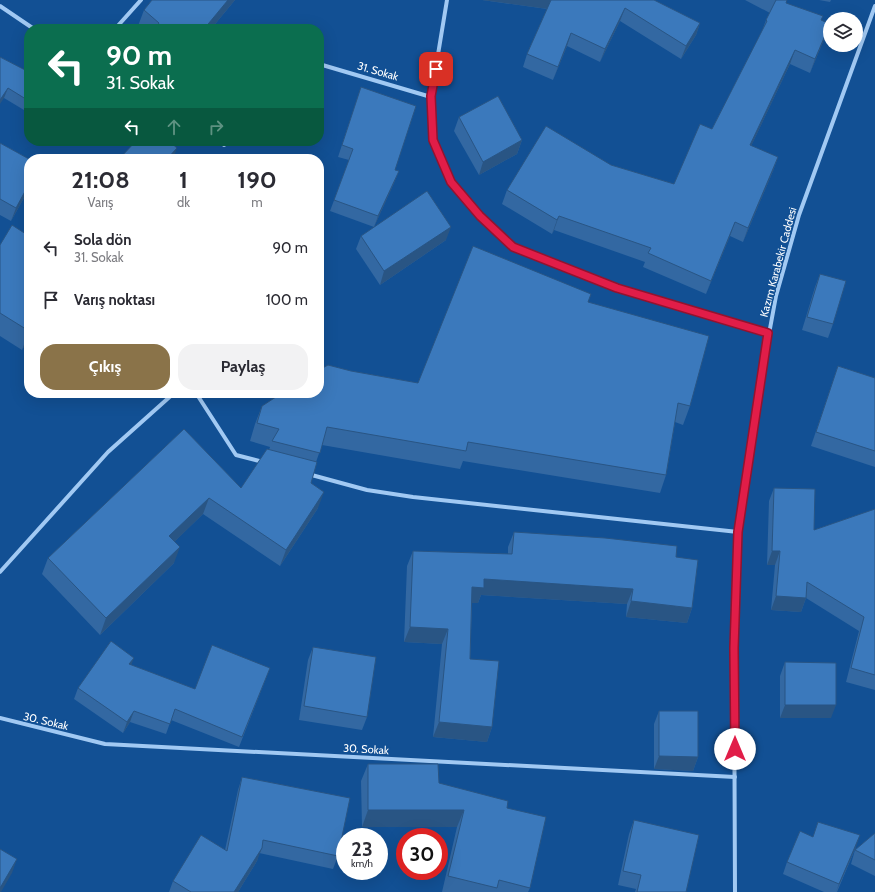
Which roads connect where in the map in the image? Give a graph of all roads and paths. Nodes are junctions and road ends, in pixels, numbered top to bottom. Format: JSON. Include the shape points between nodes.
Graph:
{"nodes":[{"id":1,"x":141,"y":0,"type":"edge"},
{"id":2,"x":447,"y":0,"type":"edge"},
{"id":3,"x":0,"y":6,"type":"edge"},
{"id":4,"x":875,"y":6,"type":"edge"},
{"id":5,"x":27,"y":24,"type":"edge"},
{"id":6,"x":119,"y":24,"type":"edge"},
{"id":7,"x":324,"y":65,"type":"edge"},
{"id":8,"x":431,"y":96,"type":"junction"},
{"id":9,"x":768,"y":333,"type":"junction"},
{"id":10,"x":168,"y":398,"type":"edge"},
{"id":11,"x":199,"y":398,"type":"edge"},
{"id":12,"x":267,"y":463,"type":"edge"},
{"id":13,"x":306,"y":474,"type":"edge"},
{"id":14,"x":738,"y":532,"type":"junction"},
{"id":15,"x":0,"y":572,"type":"edge"},
{"id":16,"x":0,"y":718,"type":"edge"},
{"id":17,"x":735,"y":777,"type":"junction"},
{"id":18,"x":735,"y":892,"type":"edge"}],
"edges":[{"from":1,"to":6,"type":"street"},
{"from":2,"to":8,"type":"street"},
{"from":3,"to":5,"type":"street"},
{"from":4,"to":9,"type":"street","name":"Kazım Karabekir Caddesi","via":[[799,215]]},
{"from":7,"to":8,"type":"street","name":"31. Sokak"},
{"from":8,"to":9,"type":"street","via":[[433,140],[451,182],[480,216],[513,247],[617,288]]},
{"from":9,"to":14,"type":"street","name":"Kazım Karabekir Caddesi"},
{"from":10,"to":15,"type":"street","via":[[108,452]]},
{"from":11,"to":12,"type":"street","via":[[236,455]]},
{"from":13,"to":14,"type":"street","via":[[367,490],[405,496]]},
{"from":14,"to":17,"type":"street","name":"Kazım Karabekir Caddesi","via":[[734,648]]},
{"from":16,"to":17,"type":"street","name":"30. Sokak","via":[[105,744]]},
{"from":17,"to":18,"type":"street","name":"Kazım Karabekir Caddesi"}]}
